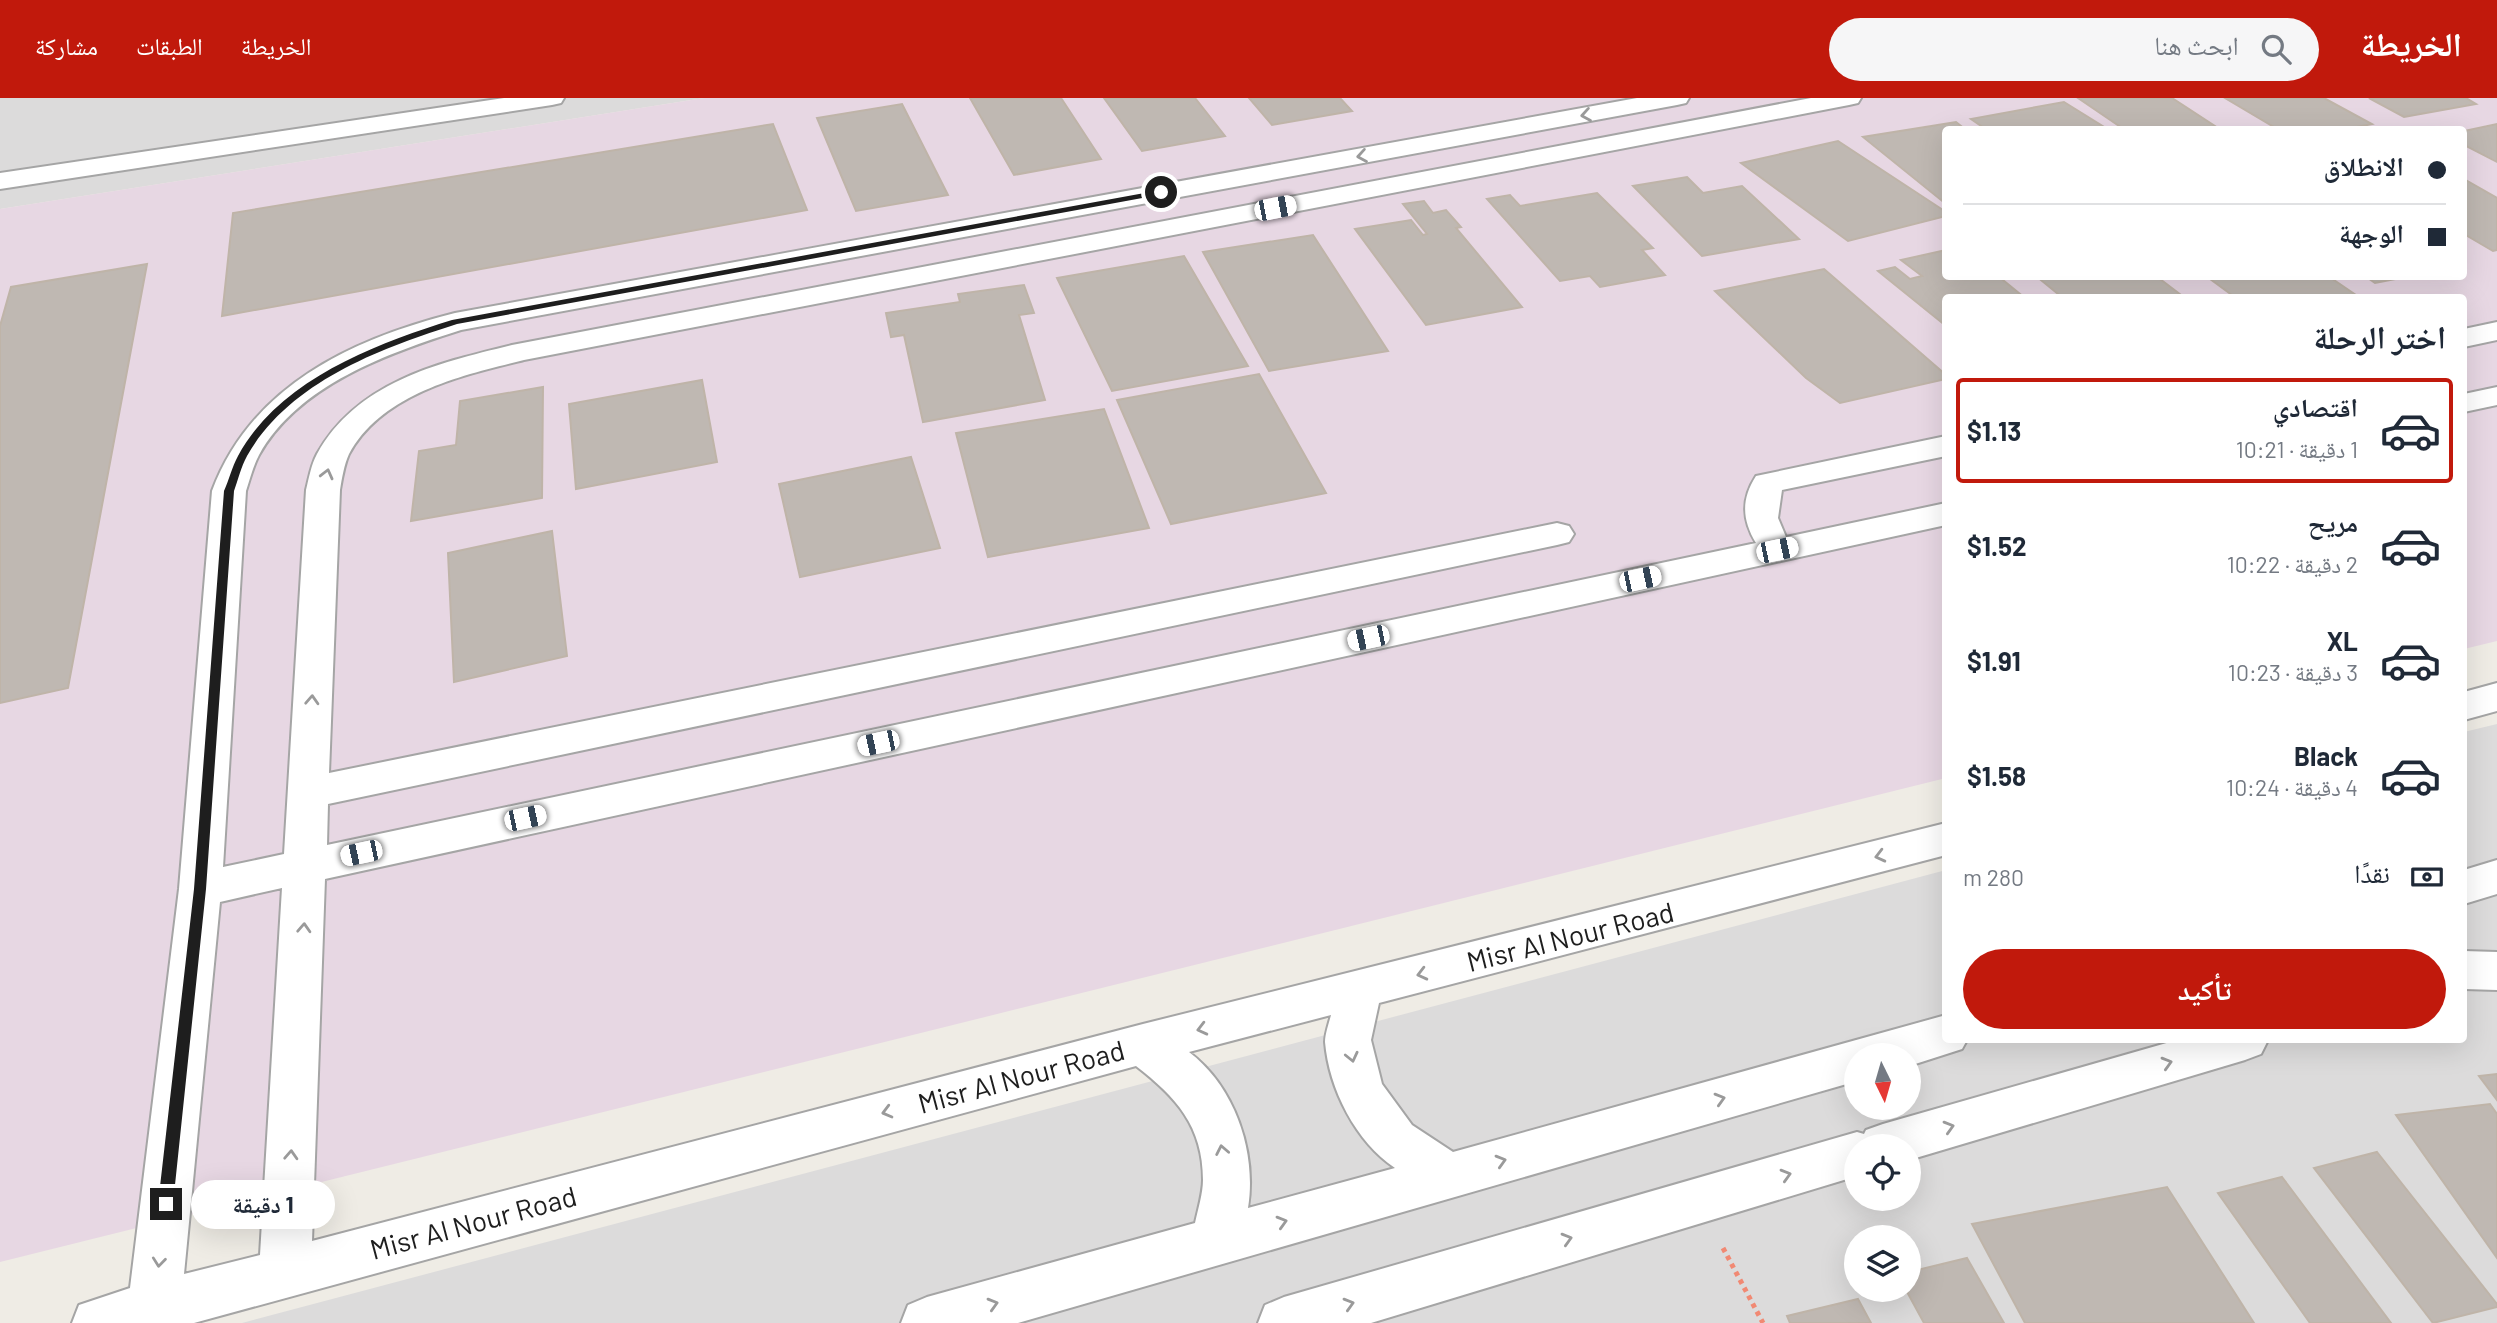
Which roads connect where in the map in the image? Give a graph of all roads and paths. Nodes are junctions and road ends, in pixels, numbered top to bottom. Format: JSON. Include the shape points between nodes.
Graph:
{"nodes":[{"id":1,"x":552,"y":98,"type":"edge"},
{"id":2,"x":1677,"y":98,"type":"edge"},
{"id":3,"x":1849,"y":98,"type":"edge"},
{"id":4,"x":0,"y":181,"type":"edge"},
{"id":5,"x":2497,"y":331,"type":"edge"},
{"id":6,"x":2467,"y":337,"type":"edge"},
{"id":7,"x":2497,"y":396,"type":"edge"},
{"id":8,"x":2467,"y":402,"type":"edge"},
{"id":9,"x":1942,"y":447,"type":"edge"},
{"id":10,"x":1942,"y":515,"type":"edge"},
{"id":11,"x":1557,"y":534,"type":"dead end"},
{"id":12,"x":1777,"y":550,"type":"junction"},
{"id":13,"x":2497,"y":697,"type":"edge"},
{"id":14,"x":2467,"y":705,"type":"edge"},
{"id":15,"x":308,"y":793,"type":"junction"},
{"id":16,"x":1942,"y":840,"type":"edge"},
{"id":17,"x":307,"y":865,"type":"junction"},
{"id":18,"x":2497,"y":877,"type":"edge"},
{"id":19,"x":2467,"y":886,"type":"edge"},
{"id":20,"x":200,"y":889,"type":"junction"},
{"id":21,"x":2467,"y":970,"type":"edge"},
{"id":22,"x":2497,"y":971,"type":"edge"},
{"id":23,"x":1359,"y":991,"type":"junction"},
{"id":24,"x":1942,"y":1036,"type":"edge"},
{"id":25,"x":1918,"y":1043,"type":"edge"},
{"id":26,"x":2235,"y":1043,"type":"edge"},
{"id":27,"x":1143,"y":1044,"type":"junction"},
{"id":28,"x":1844,"y":1064,"type":"edge"},
{"id":29,"x":1921,"y":1135,"type":"edge"},
{"id":30,"x":1844,"y":1158,"type":"edge"},
{"id":31,"x":1448,"y":1176,"type":"junction"},
{"id":32,"x":1698,"y":1201,"type":"junction"},
{"id":33,"x":1217,"y":1241,"type":"junction"},
{"id":34,"x":285,"y":1272,"type":"junction"},
{"id":35,"x":154,"y":1309,"type":"junction"},
{"id":36,"x":98,"y":1323,"type":"edge"},
{"id":37,"x":927,"y":1323,"type":"edge"},
{"id":38,"x":1284,"y":1323,"type":"edge"},
{"id":39,"x":1763,"y":1323,"type":"edge"}],
"edges":[{"from":1,"to":4,"type":"street"},
{"from":2,"to":20,"type":"street","one_way":true,"via":[[455,322],[350,362],[305,390],[269,422],[243,456],[229,491]]},
{"from":15,"to":3,"type":"street","one_way":true,"via":[[323,490],[332,455],[359,418],[403,387],[523,351]]},
{"from":5,"to":6,"type":"street"},
{"from":7,"to":8,"type":"street"},
{"from":9,"to":12,"type":"street","via":[[1768,483],[1759,503],[1762,526]]},
{"from":10,"to":12,"type":"street"},
{"from":11,"to":15,"type":"street"},
{"from":12,"to":17,"type":"street"},
{"from":13,"to":14,"type":"street"},
{"from":15,"to":17,"type":"street"},
{"from":16,"to":23,"type":"street","name":"Misr Al Nour Road","one_way":true},
{"from":17,"to":20,"type":"street"},
{"from":34,"to":17,"type":"street","one_way":true},
{"from":18,"to":19,"type":"street"},
{"from":20,"to":35,"type":"street","one_way":true},
{"from":21,"to":22,"type":"street"},
{"from":23,"to":27,"type":"street","name":"Misr Al Nour Road","one_way":true},
{"from":23,"to":31,"type":"street","one_way":true,"via":[[1348,1040],[1360,1092],[1395,1141]]},
{"from":24,"to":25,"type":"street"},
{"from":29,"to":26,"type":"street","one_way":true},
{"from":33,"to":27,"type":"street","one_way":true,"via":[[1228,1180],[1217,1124],[1187,1078]]},
{"from":27,"to":34,"type":"street","name":"Misr Al Nour Road","one_way":true},
{"from":31,"to":28,"type":"street","one_way":true},
{"from":32,"to":30,"type":"street","one_way":true},
{"from":33,"to":31,"type":"street","one_way":true},
{"from":38,"to":32,"type":"street","one_way":true},
{"from":32,"to":39,"type":"path"},
{"from":37,"to":33,"type":"street","one_way":true},
{"from":34,"to":35,"type":"street","name":"Misr Al Nour Road"},
{"from":35,"to":36,"type":"street","name":"Misr Al Nour Road"}]}
